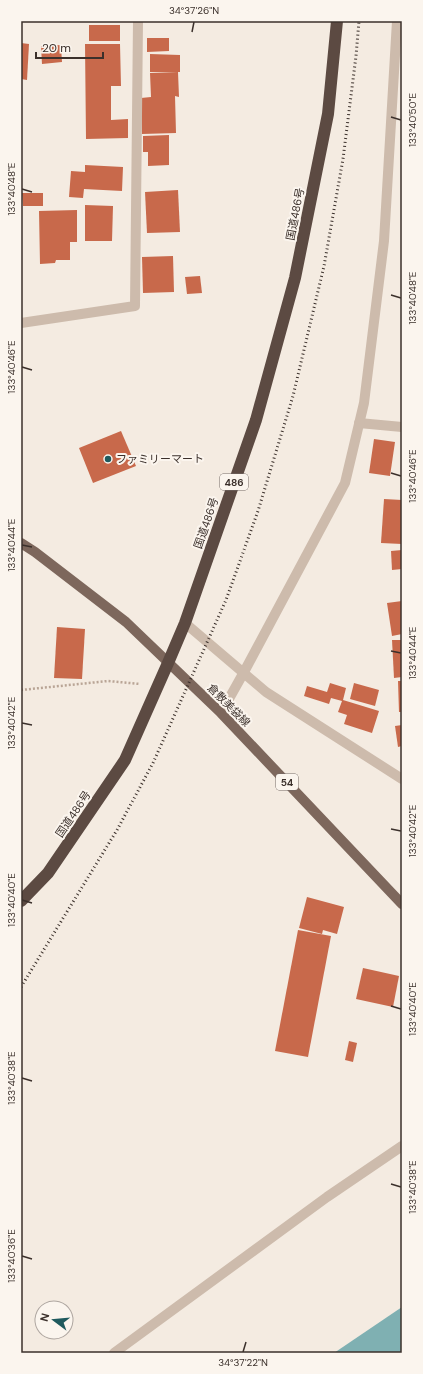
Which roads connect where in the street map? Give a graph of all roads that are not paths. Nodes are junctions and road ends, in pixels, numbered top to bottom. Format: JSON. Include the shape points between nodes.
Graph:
{"nodes":[{"id":1,"x":138,"y":21,"type":"edge"},
{"id":2,"x":337,"y":21,"type":"edge"},
{"id":3,"x":397,"y":21,"type":"edge"},
{"id":4,"x":21,"y":324,"type":"edge"},
{"id":5,"x":359,"y":423,"type":"junction"},
{"id":6,"x":402,"y":427,"type":"edge"},
{"id":7,"x":21,"y":543,"type":"edge"},
{"id":8,"x":185,"y":623,"type":"junction"},
{"id":9,"x":168,"y":664,"type":"junction"},
{"id":10,"x":244,"y":672,"type":"junction"},
{"id":11,"x":221,"y":713,"type":"junction"},
{"id":12,"x":402,"y":779,"type":"edge"},
{"id":13,"x":21,"y":901,"type":"edge"},
{"id":14,"x":402,"y":904,"type":"edge"},
{"id":15,"x":402,"y":1146,"type":"edge"},
{"id":16,"x":114,"y":1353,"type":"edge"}],
"edges":[{"from":1,"to":4,"type":"street","via":[[135,306]]},
{"from":2,"to":8,"type":"highway","name":"国道486号","number":"486","via":[[328,114],[295,278],[256,420]]},
{"from":3,"to":5,"type":"street","via":[[384,241],[364,403]]},
{"from":5,"to":6,"type":"street"},
{"from":5,"to":10,"type":"street","via":[[345,482]]},
{"from":7,"to":9,"type":"main road","name":"倉敷美袋線","number":"54","via":[[126,622]]},
{"from":8,"to":9,"type":"highway","name":"国道486号","number":"486"},
{"from":8,"to":10,"type":"street"},
{"from":9,"to":11,"type":"main road","name":"倉敷美袋線","number":"54"},
{"from":9,"to":13,"type":"highway","name":"国道486号","number":"486","via":[[125,760],[48,873]]},
{"from":10,"to":11,"type":"street"},
{"from":10,"to":12,"type":"street","via":[[266,692]]},
{"from":11,"to":14,"type":"main road","name":"倉敷美袋線","number":"54"},
{"from":15,"to":16,"type":"street"}]}
